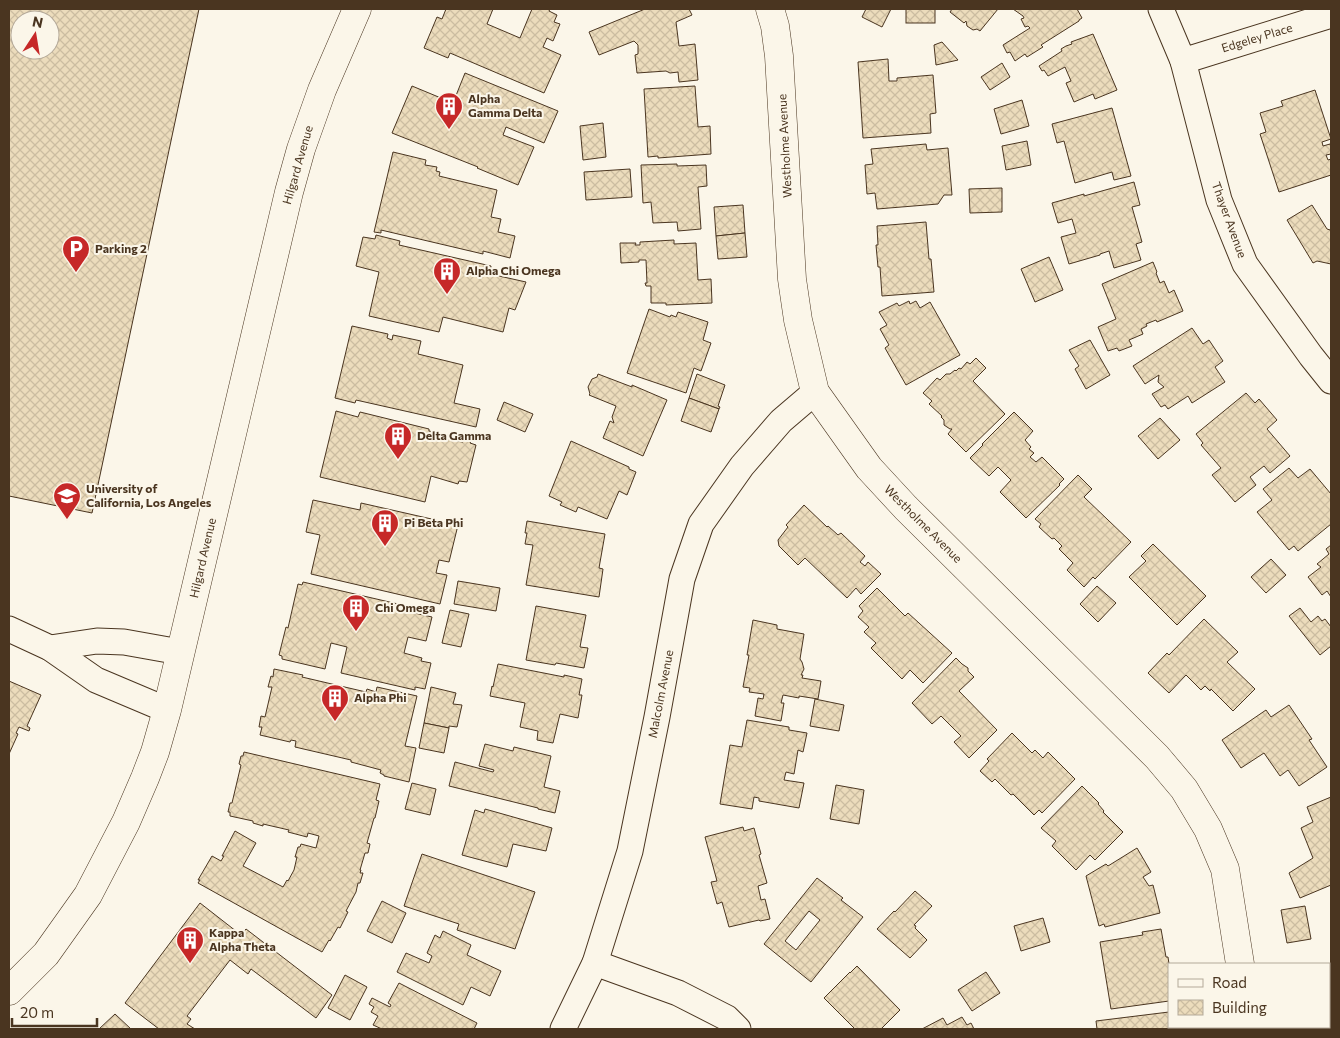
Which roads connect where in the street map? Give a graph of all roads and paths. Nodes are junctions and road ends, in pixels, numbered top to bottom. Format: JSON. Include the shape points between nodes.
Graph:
{"nodes":[{"id":1,"x":357,"y":9,"type":"edge"},
{"id":2,"x":770,"y":9,"type":"edge"},
{"id":3,"x":1161,"y":9,"type":"edge"},
{"id":4,"x":1331,"y":15,"type":"edge"},
{"id":5,"x":1183,"y":61,"type":"junction"},
{"id":6,"x":1321,"y":353,"type":"edge"},
{"id":7,"x":1331,"y":381,"type":"edge"},
{"id":8,"x":816,"y":392,"type":"junction"},
{"id":9,"x":9,"y":630,"type":"edge"},
{"id":10,"x":50,"y":648,"type":"junction"},
{"id":11,"x":180,"y":652,"type":"junction"},
{"id":12,"x":167,"y":710,"type":"junction"},
{"id":13,"x":595,"y":963,"type":"junction"},
{"id":14,"x":1240,"y":963,"type":"edge"},
{"id":15,"x":9,"y":991,"type":"edge"},
{"id":16,"x":563,"y":1029,"type":"edge"},
{"id":17,"x":738,"y":1029,"type":"edge"}],
"edges":[{"from":1,"to":11,"type":"street","name":"Hilgard Avenue","via":[[322,90],[289,192]]},
{"from":2,"to":8,"type":"street","name":"Westholme Avenue","via":[[779,56],[792,279],[798,320]]},
{"from":3,"to":5,"type":"street","name":"Thayer Avenue"},
{"from":4,"to":5,"type":"street","name":"Edgeley Place"},
{"from":5,"to":6,"type":"street","name":"Thayer Avenue","via":[[1219,200],[1245,264]]},
{"from":6,"to":7,"type":"street","name":"Thayer Avenue"},
{"from":8,"to":13,"type":"street","name":"Malcolm Avenue","via":[[781,421],[742,466],[701,524],[682,579],[630,851]]},
{"from":8,"to":14,"type":"street","name":"Westholme Avenue","via":[[869,468],[1158,757],[1184,790],[1208,830],[1224,869]]},
{"from":9,"to":10,"type":"street"},
{"from":10,"to":11,"type":"street","via":[[97,641],[124,642]]},
{"from":10,"to":12,"type":"street","via":[[96,680]]},
{"from":11,"to":12,"type":"street","name":"Hilgard Avenue"},
{"from":12,"to":15,"type":"street","name":"Hilgard Avenue","via":[[145,778],[88,895],[46,954]]},
{"from":13,"to":16,"type":"street","name":"Malcolm Avenue"},
{"from":13,"to":17,"type":"street","via":[[678,993],[727,1018]]}]}
